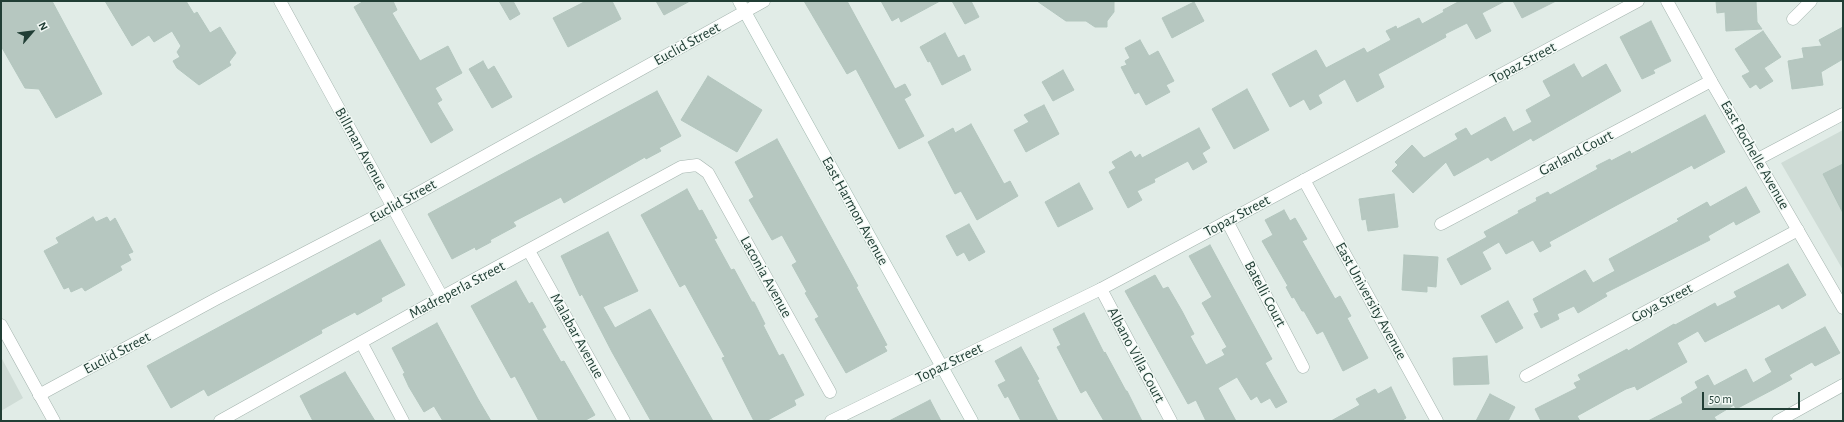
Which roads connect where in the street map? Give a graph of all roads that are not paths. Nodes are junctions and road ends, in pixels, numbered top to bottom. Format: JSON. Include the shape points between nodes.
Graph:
{"nodes":[{"id":1,"x":280,"y":1,"type":"edge"},
{"id":2,"x":764,"y":1,"type":"edge"},
{"id":3,"x":1638,"y":1,"type":"edge"},
{"id":4,"x":1667,"y":1,"type":"edge"},
{"id":5,"x":1811,"y":1,"type":"edge"},
{"id":6,"x":742,"y":6,"type":"edge"},
{"id":7,"x":1793,"y":19,"type":"dead end"},
{"id":8,"x":1711,"y":81,"type":"junction"},
{"id":9,"x":1843,"y":114,"type":"edge"},
{"id":10,"x":1758,"y":159,"type":"junction"},
{"id":11,"x":697,"y":166,"type":"joint"},
{"id":12,"x":1304,"y":180,"type":"junction"},
{"id":13,"x":393,"y":207,"type":"junction"},
{"id":14,"x":1227,"y":221,"type":"junction"},
{"id":15,"x":1441,"y":224,"type":"dead end"},
{"id":16,"x":1798,"y":230,"type":"junction"},
{"id":17,"x":530,"y":251,"type":"junction"},
{"id":18,"x":1101,"y":289,"type":"junction"},
{"id":19,"x":442,"y":297,"type":"junction"},
{"id":20,"x":1843,"y":308,"type":"edge"},
{"id":21,"x":1,"y":325,"type":"edge"},
{"id":22,"x":361,"y":342,"type":"junction"},
{"id":23,"x":942,"y":366,"type":"junction"},
{"id":24,"x":1303,"y":366,"type":"dead end"},
{"id":25,"x":1526,"y":376,"type":"dead end"},
{"id":26,"x":1843,"y":385,"type":"edge"},
{"id":27,"x":830,"y":392,"type":"dead end"},
{"id":28,"x":40,"y":395,"type":"junction"},
{"id":29,"x":54,"y":421,"type":"edge"},
{"id":30,"x":220,"y":421,"type":"edge"},
{"id":31,"x":403,"y":421,"type":"edge"},
{"id":32,"x":624,"y":421,"type":"edge"},
{"id":33,"x":831,"y":421,"type":"edge"},
{"id":34,"x":972,"y":421,"type":"edge"},
{"id":35,"x":1171,"y":421,"type":"edge"},
{"id":36,"x":1437,"y":421,"type":"edge"},
{"id":37,"x":1778,"y":421,"type":"edge"}],
"edges":[{"from":1,"to":13,"type":"street","name":"Billman Avenue"},
{"from":2,"to":6,"type":"street","name":"Euclid Street"},
{"from":3,"to":12,"type":"street","name":"Topaz Street"},
{"from":4,"to":8,"type":"street","name":"East Rochelle Avenue"},
{"from":5,"to":7,"type":"street"},
{"from":6,"to":13,"type":"street","name":"Euclid Street"},
{"from":6,"to":23,"type":"street","name":"East Harmon Avenue"},
{"from":8,"to":10,"type":"street","name":"East Rochelle Avenue"},
{"from":8,"to":15,"type":"street","name":"Garland Court"},
{"from":9,"to":10,"type":"street"},
{"from":10,"to":16,"type":"street","name":"East Rochelle Avenue"},
{"from":11,"to":17,"type":"street","name":"Madreperla Street","via":[[681,167]]},
{"from":11,"to":27,"type":"street","name":"Laconia Avenue","via":[[708,173]]},
{"from":12,"to":14,"type":"street","name":"Topaz Street"},
{"from":12,"to":36,"type":"street","name":"East University Avenue"},
{"from":13,"to":19,"type":"street","name":"Billman Avenue"},
{"from":13,"to":28,"type":"street","name":"Euclid Street"},
{"from":14,"to":18,"type":"street","name":"Topaz Street"},
{"from":14,"to":24,"type":"street","name":"Batelli Court"},
{"from":16,"to":20,"type":"street","name":"East Rochelle Avenue"},
{"from":16,"to":25,"type":"street","name":"Goya Street"},
{"from":17,"to":19,"type":"street","name":"Madreperla Street"},
{"from":17,"to":32,"type":"street","name":"Malabar Avenue"},
{"from":18,"to":23,"type":"street","name":"Topaz Street"},
{"from":18,"to":35,"type":"street","name":"Albano Villa Court"},
{"from":19,"to":22,"type":"street","name":"Madreperla Street"},
{"from":21,"to":28,"type":"street"},
{"from":22,"to":30,"type":"street","name":"Madreperla Street"},
{"from":22,"to":31,"type":"street"},
{"from":23,"to":33,"type":"street","name":"Topaz Street"},
{"from":23,"to":34,"type":"street","name":"East Harmon Avenue"},
{"from":26,"to":37,"type":"street"},
{"from":28,"to":29,"type":"street"}]}
